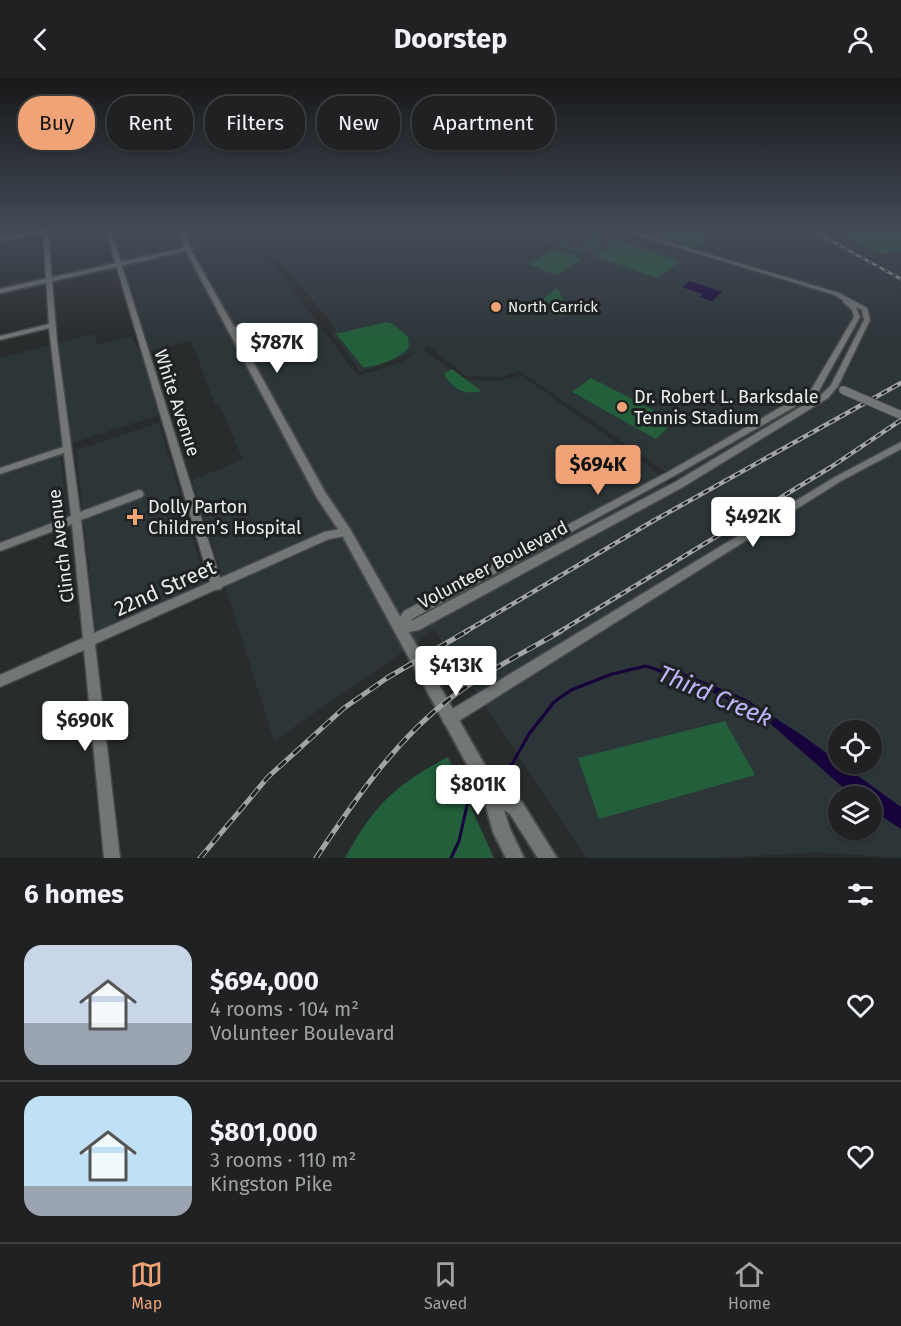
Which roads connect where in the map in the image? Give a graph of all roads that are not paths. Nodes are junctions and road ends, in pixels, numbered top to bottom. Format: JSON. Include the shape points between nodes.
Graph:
{"nodes":[{"id":1,"x":47,"y":267,"type":"edge"},
{"id":2,"x":110,"y":267,"type":"edge"},
{"id":3,"x":117,"y":267,"type":"edge"},
{"id":4,"x":201,"y":267,"type":"edge"},
{"id":5,"x":741,"y":267,"type":"edge"},
{"id":6,"x":748,"y":267,"type":"edge"},
{"id":7,"x":48,"y":280,"type":"junction"},
{"id":8,"x":0,"y":291,"type":"edge"},
{"id":9,"x":52,"y":326,"type":"junction"},
{"id":10,"x":3,"y":337,"type":"edge"},
{"id":11,"x":822,"y":382,"type":"junction"},
{"id":12,"x":838,"y":388,"type":"junction"},
{"id":13,"x":901,"y":415,"type":"edge"},
{"id":14,"x":901,"y":445,"type":"edge"},
{"id":15,"x":67,"y":449,"type":"junction"},
{"id":16,"x":0,"y":471,"type":"edge"},
{"id":17,"x":139,"y":494,"type":"dead end"},
{"id":18,"x":76,"y":518,"type":"junction"},
{"id":19,"x":346,"y":532,"type":"junction"},
{"id":20,"x":0,"y":547,"type":"edge"},
{"id":21,"x":218,"y":586,"type":"junction"},
{"id":22,"x":399,"y":628,"type":"junction"},
{"id":23,"x":90,"y":643,"type":"junction"},
{"id":24,"x":0,"y":681,"type":"edge"},
{"id":25,"x":449,"y":719,"type":"junction"},
{"id":26,"x":489,"y":789,"type":"junction"},
{"id":27,"x":112,"y":858,"type":"edge"},
{"id":28,"x":515,"y":858,"type":"edge"},
{"id":29,"x":548,"y":858,"type":"edge"}],
"edges":[{"from":1,"to":7,"type":"street","name":"Clinch Avenue"},
{"from":2,"to":7,"type":"main road"},
{"from":3,"to":21,"type":"street","name":"White Avenue"},
{"from":4,"to":19,"type":"main road","via":[[237,328],[336,521]]},
{"from":5,"to":11,"type":"street","name":"Volunteer Boulevard","via":[[834,297],[857,312]]},
{"from":6,"to":12,"type":"street","name":"Volunteer Boulevard","via":[[837,294],[865,309],[867,320]]},
{"from":7,"to":8,"type":"main road"},
{"from":7,"to":9,"type":"street","name":"Clinch Avenue"},
{"from":9,"to":10,"type":"street"},
{"from":9,"to":15,"type":"street","name":"Clinch Avenue"},
{"from":11,"to":12,"type":"street"},
{"from":11,"to":22,"type":"street","name":"Volunteer Boulevard","via":[[814,392],[669,475],[408,615]]},
{"from":12,"to":13,"type":"street","bridge":true},
{"from":12,"to":22,"type":"street","name":"Volunteer Boulevard","via":[[680,484],[414,626]]},
{"from":14,"to":25,"type":"street","via":[[838,479]]},
{"from":15,"to":16,"type":"street"},
{"from":15,"to":18,"type":"street","name":"Clinch Avenue"},
{"from":17,"to":18,"type":"street"},
{"from":18,"to":20,"type":"street"},
{"from":18,"to":23,"type":"street","name":"Clinch Avenue"},
{"from":19,"to":21,"type":"street","name":"22nd Street","via":[[328,535]]},
{"from":19,"to":22,"type":"main road"},
{"from":21,"to":23,"type":"street","name":"22nd Street"},
{"from":22,"to":25,"type":"main road"},
{"from":23,"to":24,"type":"street","name":"22nd Street"},
{"from":23,"to":27,"type":"street","name":"Clinch Avenue"},
{"from":25,"to":26,"type":"main road"},
{"from":26,"to":28,"type":"main road"},
{"from":26,"to":29,"type":"main road","via":[[516,808]]}]}
